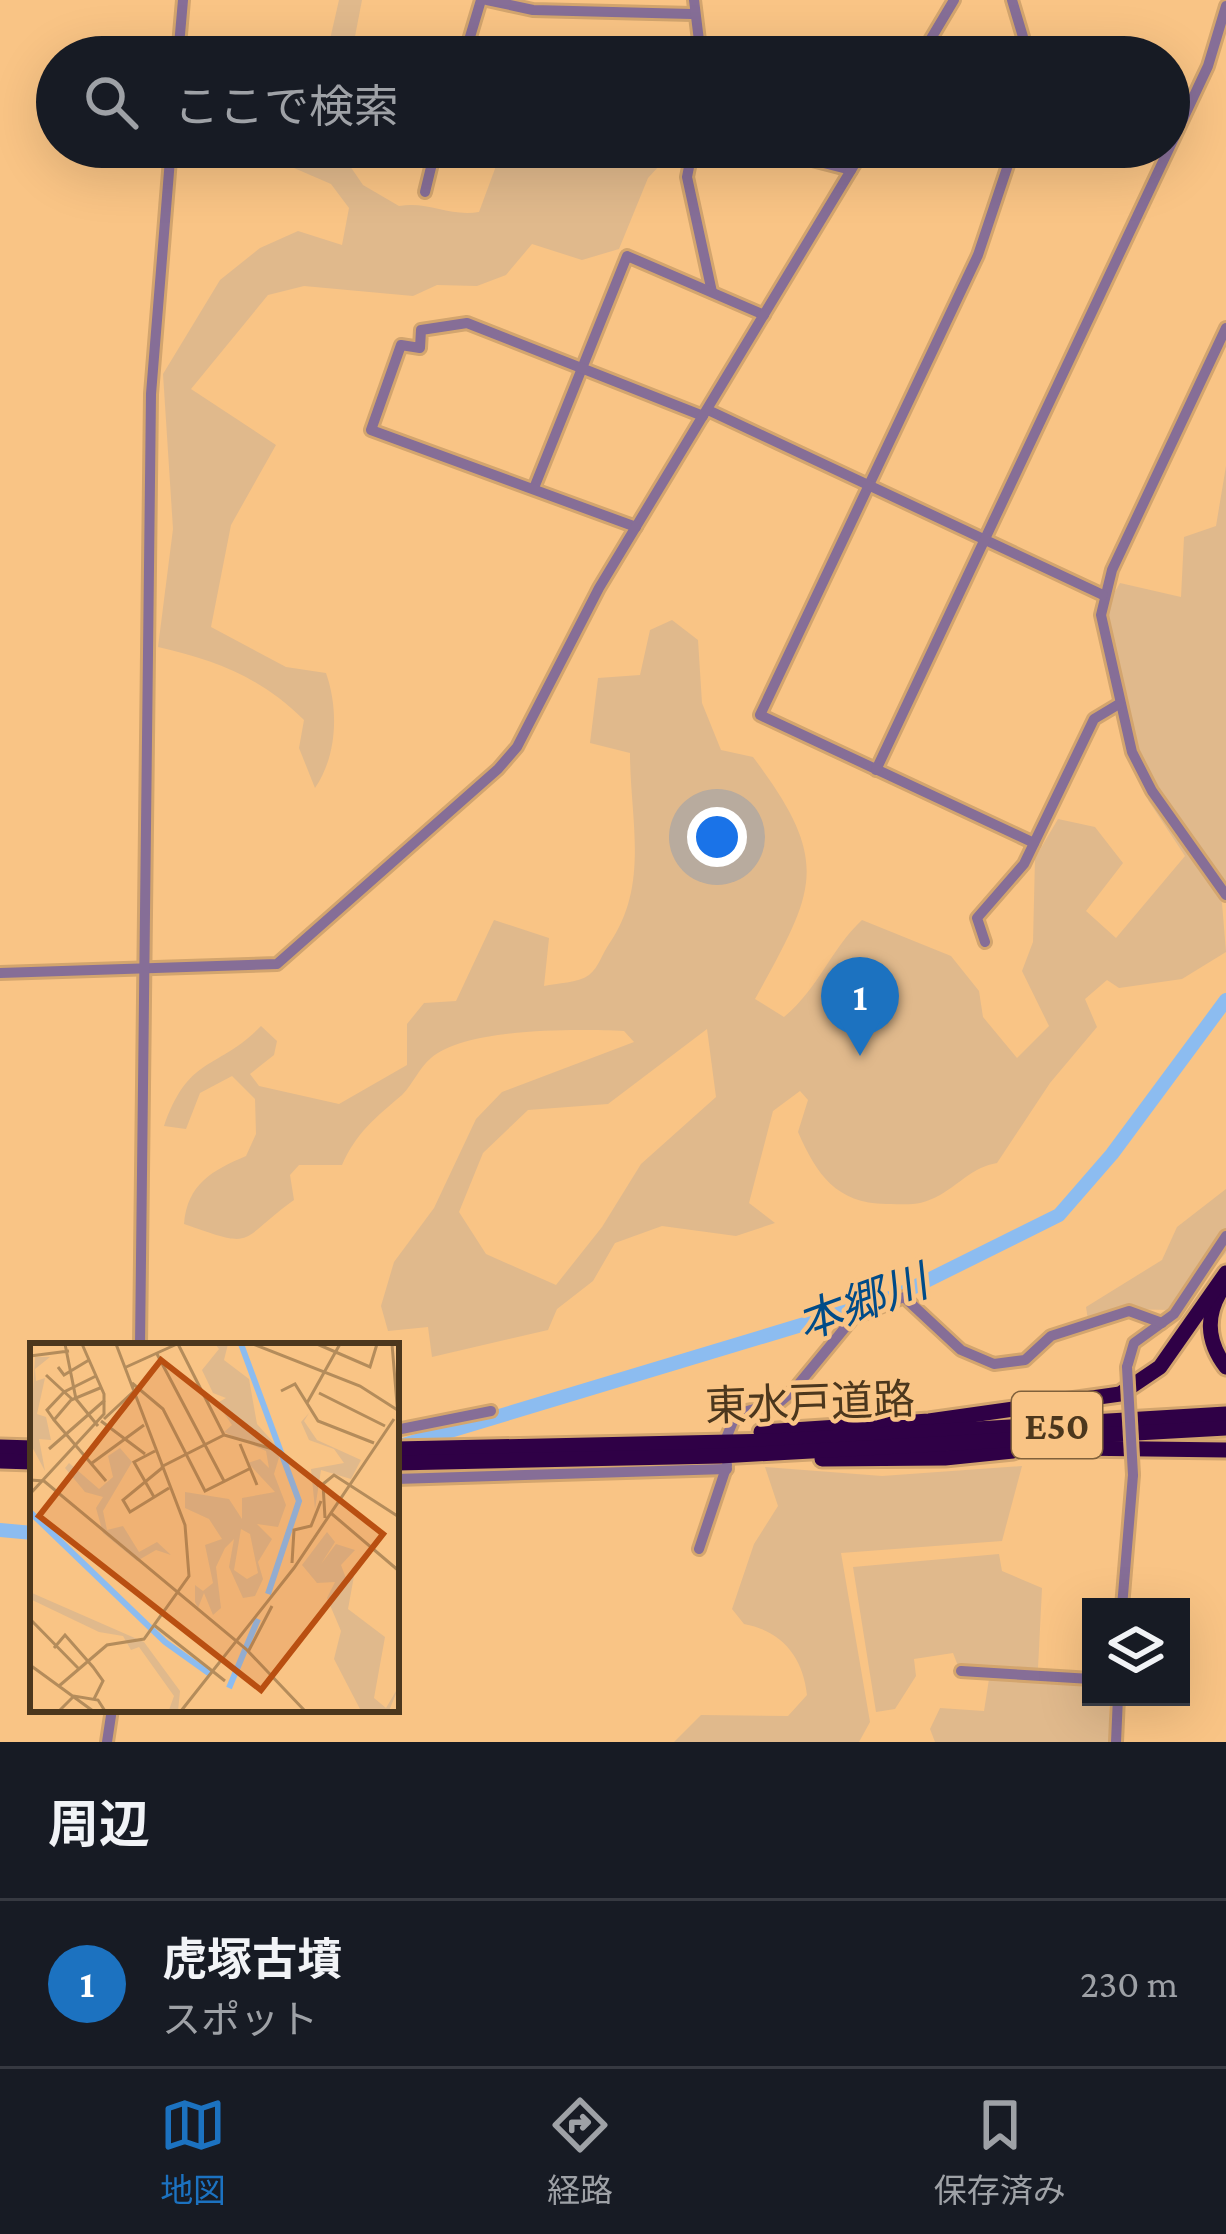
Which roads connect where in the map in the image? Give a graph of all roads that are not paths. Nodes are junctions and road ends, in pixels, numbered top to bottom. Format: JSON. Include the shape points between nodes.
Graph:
{"nodes":[{"id":1,"x":183,"y":0,"type":"edge"},
{"id":2,"x":484,"y":0,"type":"edge"},
{"id":3,"x":694,"y":0,"type":"edge"},
{"id":4,"x":954,"y":0,"type":"edge"},
{"id":5,"x":1012,"y":0,"type":"edge"},
{"id":6,"x":1226,"y":6,"type":"edge"},
{"id":7,"x":692,"y":14,"type":"junction"},
{"id":8,"x":180,"y":36,"type":"edge"},
{"id":9,"x":471,"y":36,"type":"edge"},
{"id":10,"x":696,"y":36,"type":"edge"},
{"id":11,"x":933,"y":36,"type":"edge"},
{"id":12,"x":1023,"y":36,"type":"edge"},
{"id":13,"x":1190,"y":104,"type":"edge"},
{"id":14,"x":169,"y":168,"type":"edge"},
{"id":15,"x":431,"y":168,"type":"edge"},
{"id":16,"x":689,"y":168,"type":"edge"},
{"id":17,"x":843,"y":168,"type":"edge"},
{"id":18,"x":1007,"y":168,"type":"edge"},
{"id":19,"x":1160,"y":168,"type":"edge"},
{"id":20,"x":851,"y":170,"type":"joint"},
{"id":21,"x":425,"y":192,"type":"dead end"},
{"id":22,"x":712,"y":292,"type":"junction"},
{"id":23,"x":764,"y":315,"type":"junction"},
{"id":24,"x":1226,"y":328,"type":"edge"},
{"id":25,"x":578,"y":370,"type":"junction"},
{"id":26,"x":705,"y":413,"type":"junction"},
{"id":27,"x":869,"y":485,"type":"junction"},
{"id":28,"x":534,"y":488,"type":"junction"},
{"id":29,"x":636,"y":526,"type":"junction"},
{"id":30,"x":985,"y":540,"type":"junction"},
{"id":31,"x":1103,"y":595,"type":"junction"},
{"id":32,"x":1119,"y":704,"type":"junction"},
{"id":33,"x":876,"y":770,"type":"junction"},
{"id":34,"x":1034,"y":843,"type":"junction"},
{"id":35,"x":1226,"y":895,"type":"edge"},
{"id":36,"x":985,"y":942,"type":"dead end"},
{"id":37,"x":145,"y":969,"type":"junction"},
{"id":38,"x":0,"y":973,"type":"edge"},
{"id":39,"x":1226,"y":1235,"type":"edge"},
{"id":40,"x":1226,"y":1274,"type":"edge"},
{"id":41,"x":1226,"y":1284,"type":"edge"},
{"id":42,"x":1162,"y":1323,"type":"junction"},
{"id":43,"x":140,"y":1343,"type":"edge"},
{"id":44,"x":1226,"y":1367,"type":"edge"},
{"id":45,"x":490,"y":1411,"type":"dead end"},
{"id":46,"x":1226,"y":1414,"type":"edge"},
{"id":47,"x":1226,"y":1428,"type":"edge"},
{"id":48,"x":399,"y":1429,"type":"edge"},
{"id":49,"x":399,"y":1449,"type":"edge"},
{"id":50,"x":1226,"y":1450,"type":"edge"},
{"id":51,"x":724,"y":1453,"type":"junction"},
{"id":52,"x":775,"y":1454,"type":"junction"},
{"id":53,"x":0,"y":1461,"type":"edge"},
{"id":54,"x":30,"y":1462,"type":"edge"},
{"id":55,"x":399,"y":1463,"type":"edge"},
{"id":56,"x":399,"y":1479,"type":"edge"},
{"id":57,"x":699,"y":1549,"type":"dead end"},
{"id":58,"x":1123,"y":1598,"type":"edge"},
{"id":59,"x":961,"y":1672,"type":"dead end"},
{"id":60,"x":1082,"y":1678,"type":"edge"},
{"id":61,"x":1118,"y":1706,"type":"edge"},
{"id":62,"x":112,"y":1712,"type":"edge"},
{"id":63,"x":107,"y":1742,"type":"edge"},
{"id":64,"x":1116,"y":1742,"type":"edge"}],
"edges":[{"from":1,"to":8,"type":"street"},
{"from":2,"to":7,"type":"street","via":[[533,10]]},
{"from":2,"to":9,"type":"street"},
{"from":3,"to":7,"type":"street"},
{"from":4,"to":11,"type":"street"},
{"from":5,"to":12,"type":"street"},
{"from":6,"to":13,"type":"street"},
{"from":7,"to":10,"type":"street"},
{"from":14,"to":37,"type":"street","via":[[151,394]]},
{"from":15,"to":21,"type":"street"},
{"from":16,"to":22,"type":"street"},
{"from":17,"to":20,"type":"street"},
{"from":18,"to":27,"type":"street","via":[[978,255]]},
{"from":19,"to":30,"type":"street"},
{"from":20,"to":23,"type":"street"},
{"from":22,"to":23,"type":"street"},
{"from":22,"to":25,"type":"street","via":[[627,256]]},
{"from":23,"to":26,"type":"street"},
{"from":24,"to":31,"type":"street"},
{"from":25,"to":26,"type":"street"},
{"from":25,"to":28,"type":"street"},
{"from":25,"to":28,"type":"street","via":[[467,323],[421,330],[419,348],[401,345],[371,430]]},
{"from":26,"to":27,"type":"street"},
{"from":26,"to":29,"type":"street"},
{"from":27,"to":30,"type":"street"},
{"from":27,"to":33,"type":"street","via":[[760,715]]},
{"from":28,"to":29,"type":"street"},
{"from":29,"to":37,"type":"street","via":[[517,747],[389,870],[277,964]]},
{"from":30,"to":31,"type":"street"},
{"from":30,"to":33,"type":"street"},
{"from":31,"to":32,"type":"street","via":[[1101,630]]},
{"from":32,"to":34,"type":"street","via":[[1094,719]]},
{"from":32,"to":35,"type":"street","via":[[1152,791]]},
{"from":33,"to":34,"type":"street"},
{"from":34,"to":36,"type":"street","via":[[977,919]]},
{"from":37,"to":38,"type":"street"},
{"from":37,"to":43,"type":"street"},
{"from":39,"to":42,"type":"street"},
{"from":40,"to":51,"type":"highway","via":[[1160,1367],[1120,1394],[929,1421],[815,1425]]},
{"from":41,"to":44,"type":"highway","via":[[1209,1323]]},
{"from":42,"to":51,"type":"street","via":[[1129,1311],[1051,1336],[1018,1363],[994,1364],[944,1337],[904,1297],[853,1318],[780,1402],[736,1414]]},
{"from":42,"to":58,"type":"street","bridge":true,"via":[[1134,1343],[1127,1367],[1133,1475]]},
{"from":45,"to":48,"type":"street"},
{"from":46,"to":51,"type":"highway","name":"東水戸道路","number":"E50"},
{"from":47,"to":52,"type":"highway","name":"東水戸道路","number":"E50"},
{"from":49,"to":51,"type":"highway","name":"東水戸道路","number":"E50"},
{"from":50,"to":52,"type":"highway","via":[[1114,1446],[851,1462]]},
{"from":51,"to":52,"type":"highway","name":"東水戸道路","number":"E50"},
{"from":51,"to":55,"type":"highway","name":"東水戸道路","number":"E50"},
{"from":51,"to":56,"type":"street"},
{"from":51,"to":57,"type":"street"},
{"from":53,"to":54,"type":"highway"},
{"from":59,"to":60,"type":"street"},
{"from":61,"to":64,"type":"street"},
{"from":62,"to":63,"type":"street"}]}
